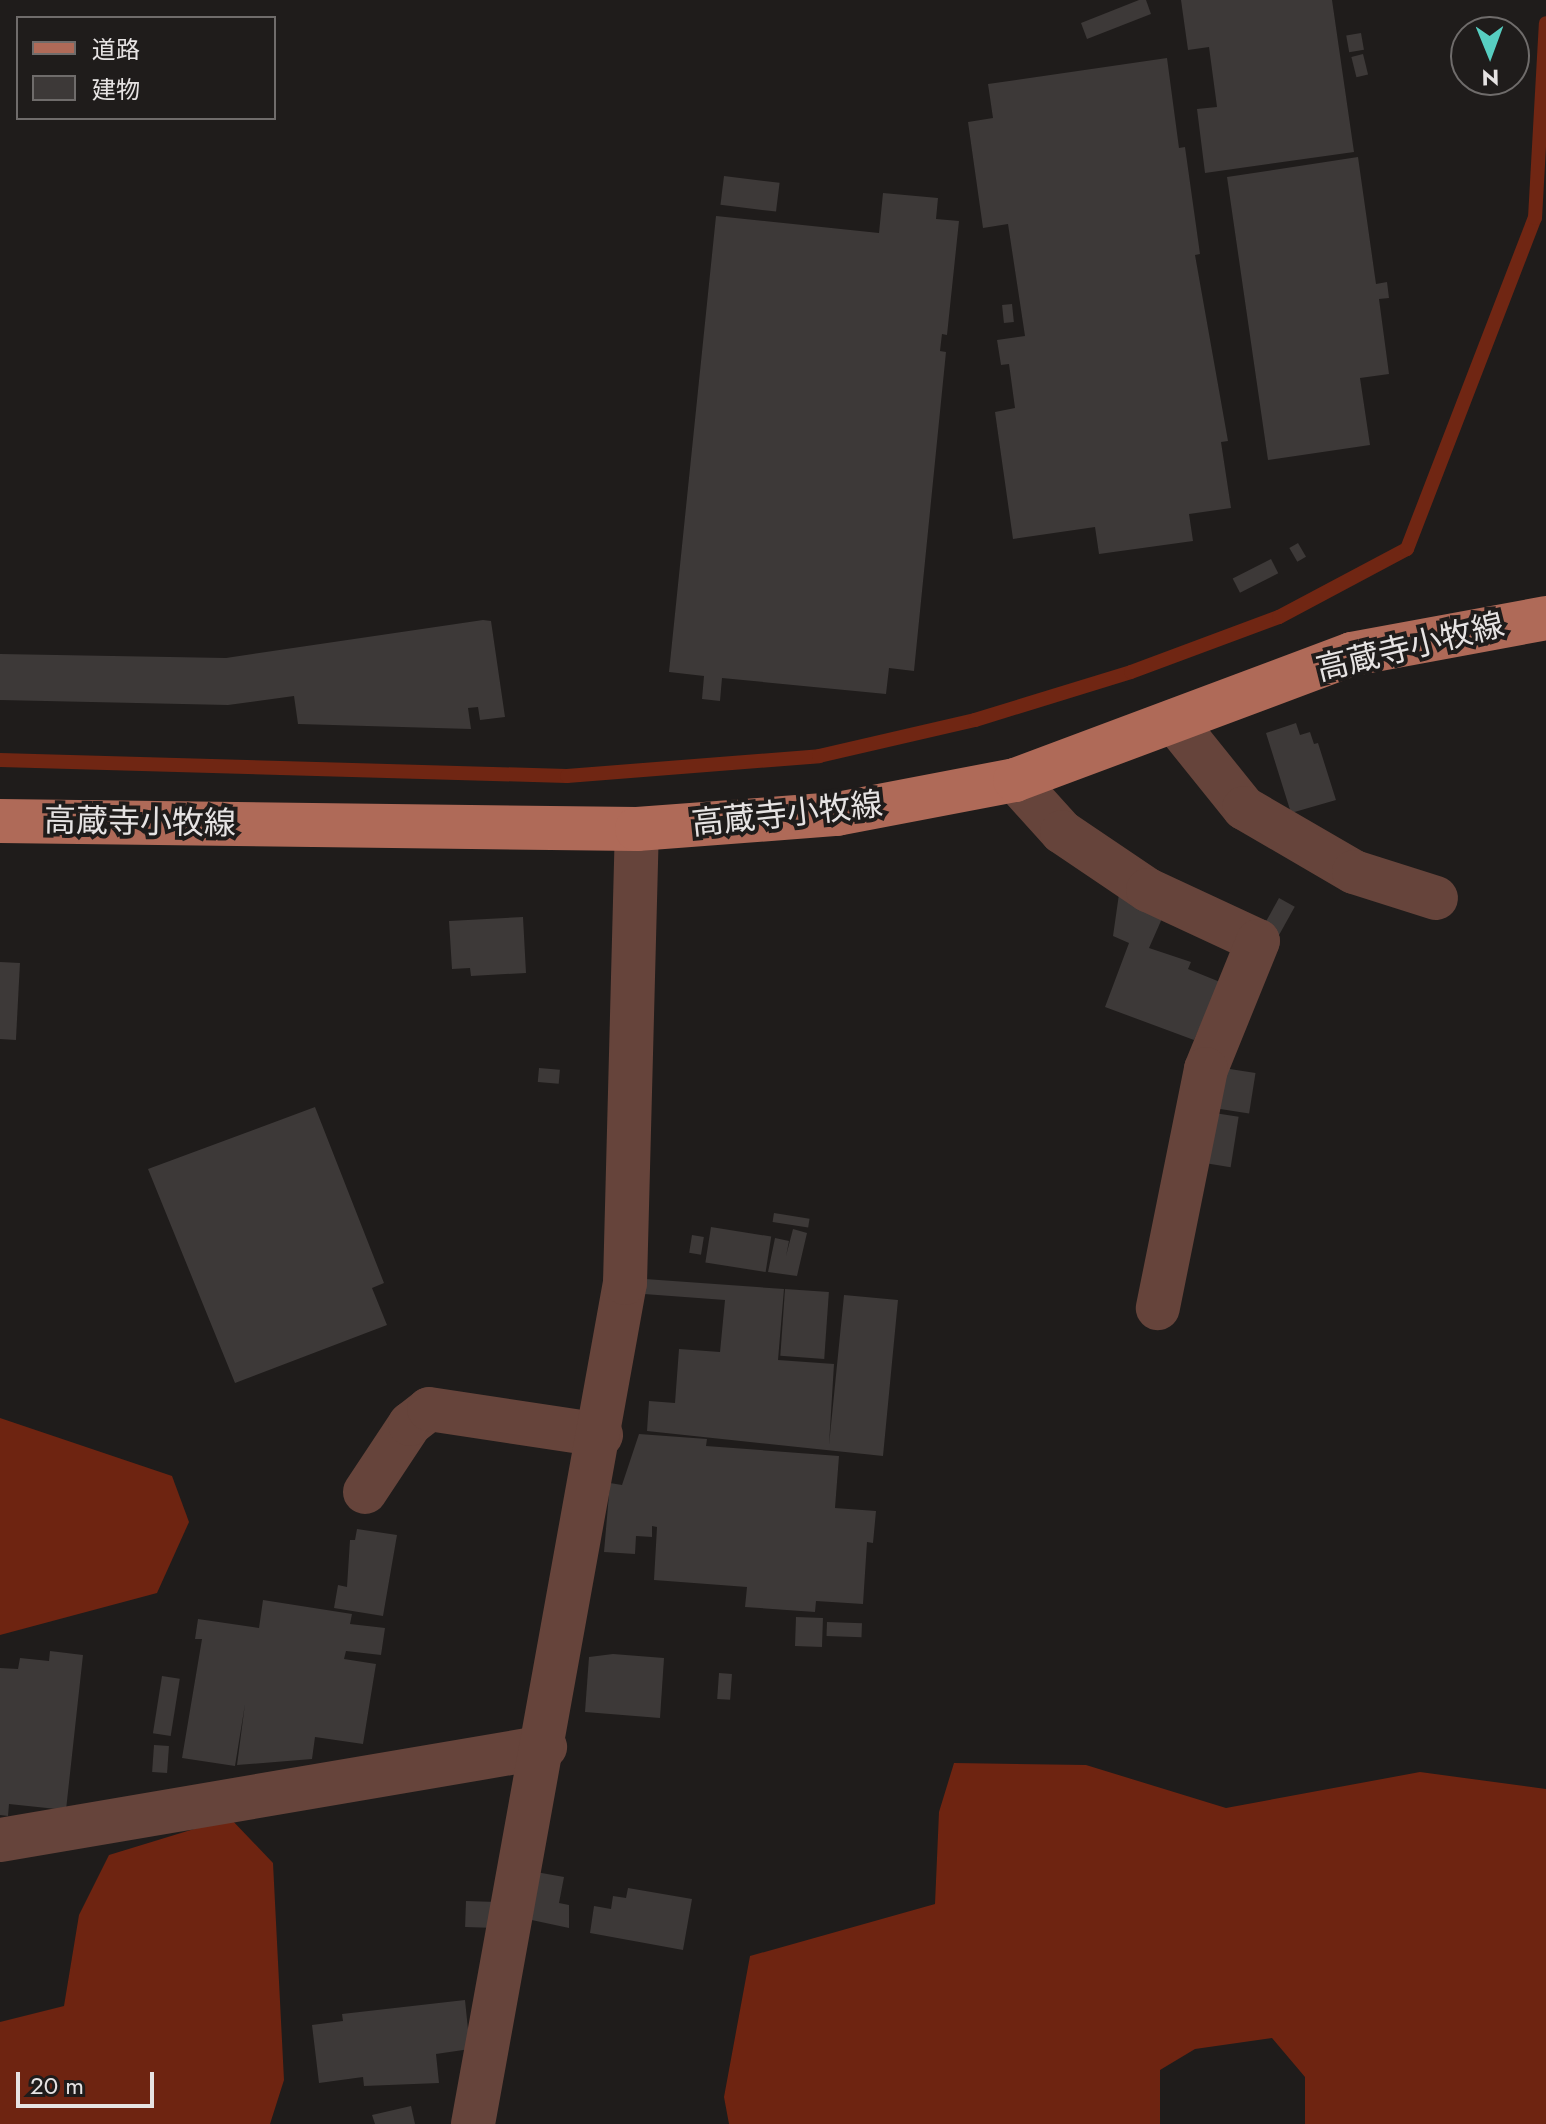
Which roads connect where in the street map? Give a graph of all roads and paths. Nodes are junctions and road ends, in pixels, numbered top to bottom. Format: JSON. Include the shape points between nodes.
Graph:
{"nodes":[{"id":1,"x":1546,"y":618,"type":"edge"},
{"id":2,"x":1174,"y":721,"type":"junction"},
{"id":3,"x":1015,"y":780,"type":"junction"},
{"id":4,"x":0,"y":821,"type":"edge"},
{"id":5,"x":637,"y":829,"type":"junction"},
{"id":6,"x":1436,"y":898,"type":"dead end"},
{"id":7,"x":1158,"y":1308,"type":"dead end"},
{"id":8,"x":601,"y":1435,"type":"junction"},
{"id":9,"x":365,"y":1492,"type":"dead end"},
{"id":10,"x":545,"y":1747,"type":"junction"},
{"id":11,"x":0,"y":1840,"type":"edge"},
{"id":12,"x":473,"y":2124,"type":"edge"}],
"edges":[{"from":1,"to":2,"type":"main road","name":"高蔵寺小牧線","via":[[1352,654]]},
{"from":2,"to":3,"type":"main road","name":"高蔵寺小牧線"},
{"from":2,"to":6,"type":"street","via":[[1244,808],[1354,872]]},
{"from":3,"to":5,"type":"main road","name":"高蔵寺小牧線","via":[[837,814]]},
{"from":3,"to":7,"type":"street","via":[[1062,832],[1148,890],[1258,941],[1206,1069]]},
{"from":4,"to":5,"type":"main road","name":"高蔵寺小牧線"},
{"from":5,"to":8,"type":"street","via":[[625,1283]]},
{"from":8,"to":9,"type":"street","via":[[429,1409],[410,1424]]},
{"from":8,"to":10,"type":"street"},
{"from":10,"to":11,"type":"street"},
{"from":10,"to":12,"type":"street"}]}
